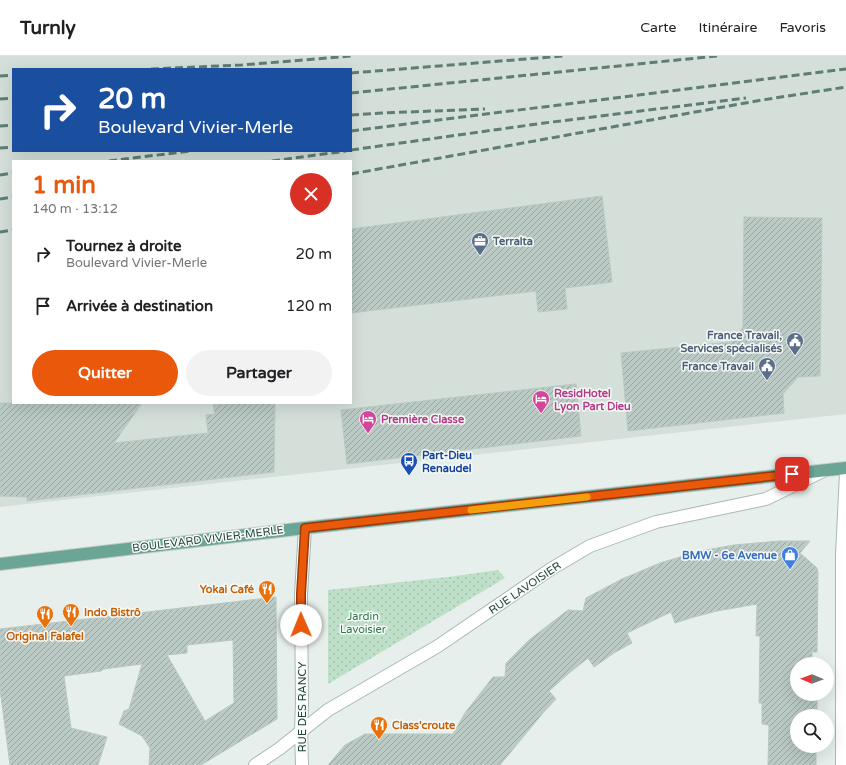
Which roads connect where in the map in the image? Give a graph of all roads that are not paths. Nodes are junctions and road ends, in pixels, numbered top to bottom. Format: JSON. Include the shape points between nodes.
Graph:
{"nodes":[{"id":1,"x":846,"y":468,"type":"edge"},
{"id":2,"x":823,"y":471,"type":"junction"},
{"id":3,"x":846,"y":473,"type":"edge"},
{"id":4,"x":305,"y":528,"type":"junction"},
{"id":5,"x":0,"y":564,"type":"edge"},
{"id":6,"x":301,"y":731,"type":"junction"},
{"id":7,"x":255,"y":765,"type":"edge"},
{"id":8,"x":302,"y":765,"type":"edge"},
{"id":9,"x":842,"y":765,"type":"edge"}],
"edges":[{"from":1,"to":2,"type":"main road","name":"BOULEVARD VIVIER-MERLE"},
{"from":2,"to":4,"type":"main road","name":"BOULEVARD VIVIER-MERLE"},
{"from":2,"to":6,"type":"street","name":"RUE LAVOISIER","via":[[766,499],[656,522],[590,546],[551,569],[438,646],[328,710]]},
{"from":3,"to":9,"type":"street","via":[[842,555]]},
{"from":4,"to":5,"type":"main road","name":"BOULEVARD VIVIER-MERLE"},
{"from":4,"to":6,"type":"street","name":"RUE DES RANCY","via":[[301,594]]},
{"from":6,"to":7,"type":"street","name":"RUE LAVOISIER"},
{"from":6,"to":8,"type":"street","name":"RUE DES RANCY"}]}
